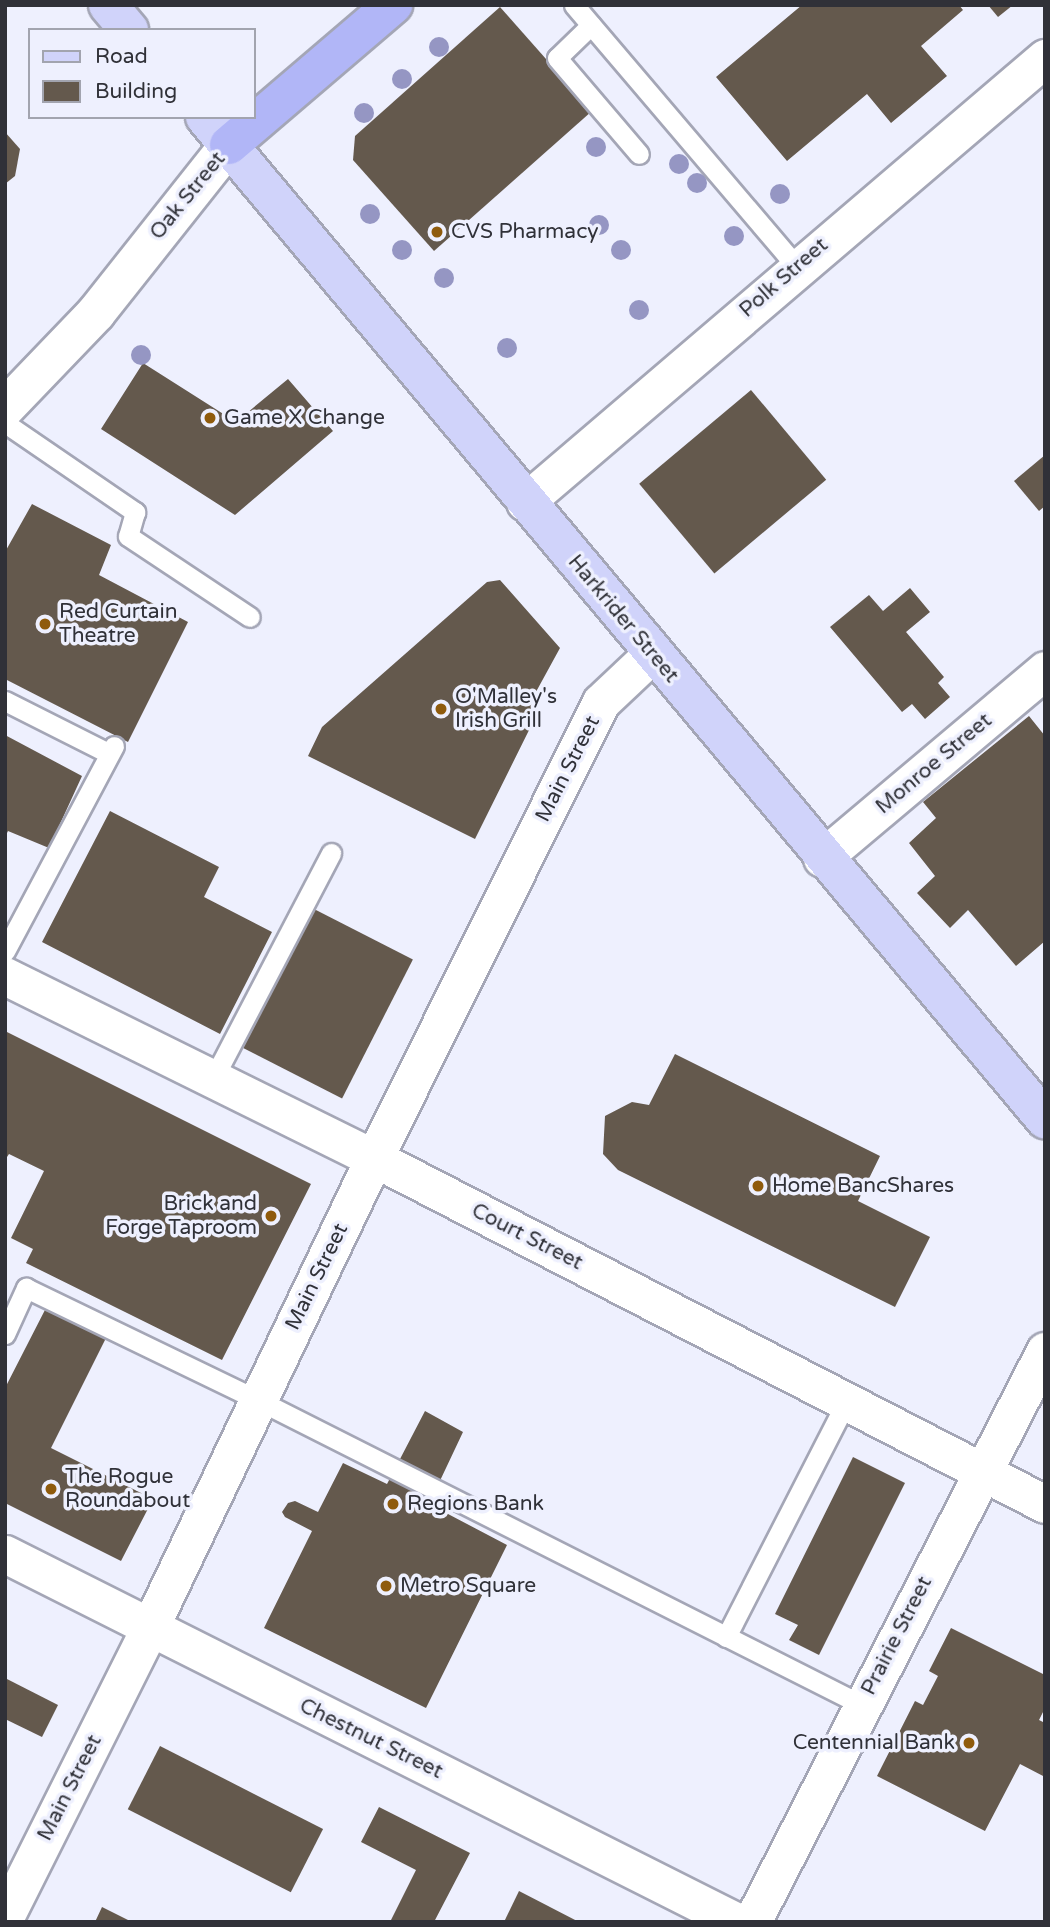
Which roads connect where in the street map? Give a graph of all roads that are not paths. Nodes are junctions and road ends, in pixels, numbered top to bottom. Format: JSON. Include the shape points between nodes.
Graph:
{"nodes":[{"id":1,"x":108,"y":5,"type":"edge"},
{"id":2,"x":393,"y":5,"type":"edge"},
{"id":3,"x":575,"y":5,"type":"edge"},
{"id":4,"x":591,"y":25,"type":"junction"},
{"id":5,"x":127,"y":28,"type":"edge"},
{"id":6,"x":1045,"y":58,"type":"edge"},
{"id":7,"x":256,"y":103,"type":"edge"},
{"id":8,"x":234,"y":119,"type":"edge"},
{"id":9,"x":217,"y":131,"type":"edge"},
{"id":10,"x":639,"y":154,"type":"dead end"},
{"id":11,"x":797,"y":267,"type":"junction"},
{"id":12,"x":5,"y":408,"type":"edge"},
{"id":13,"x":5,"y":423,"type":"edge"},
{"id":14,"x":525,"y":502,"type":"junction"},
{"id":15,"x":250,"y":617,"type":"dead end"},
{"id":16,"x":652,"y":654,"type":"junction"},
{"id":17,"x":1045,"y":670,"type":"edge"},
{"id":18,"x":5,"y":701,"type":"edge"},
{"id":19,"x":331,"y":853,"type":"dead end"},
{"id":20,"x":822,"y":858,"type":"junction"},
{"id":21,"x":5,"y":951,"type":"edge"},
{"id":22,"x":5,"y":976,"type":"edge"},
{"id":23,"x":213,"y":1079,"type":"junction"},
{"id":24,"x":1045,"y":1119,"type":"edge"},
{"id":25,"x":374,"y":1158,"type":"junction"},
{"id":26,"x":5,"y":1334,"type":"edge"},
{"id":27,"x":1045,"y":1351,"type":"edge"},
{"id":28,"x":258,"y":1400,"type":"junction"},
{"id":29,"x":846,"y":1402,"type":"junction"},
{"id":30,"x":979,"y":1471,"type":"junction"},
{"id":31,"x":1045,"y":1504,"type":"edge"},
{"id":32,"x":5,"y":1554,"type":"edge"},
{"id":33,"x":149,"y":1629,"type":"junction"},
{"id":34,"x":726,"y":1637,"type":"junction"},
{"id":35,"x":862,"y":1705,"type":"junction"},
{"id":36,"x":5,"y":1917,"type":"edge"},
{"id":37,"x":737,"y":1922,"type":"edge"},
{"id":38,"x":752,"y":1922,"type":"edge"}],
"edges":[{"from":1,"to":5,"type":"main road"},
{"from":2,"to":7,"type":"highway","name":"Oak Street"},
{"from":3,"to":4,"type":"lane"},
{"from":4,"to":10,"type":"lane","via":[[557,58]]},
{"from":4,"to":11,"type":"lane"},
{"from":6,"to":11,"type":"street","name":"Polk Street"},
{"from":8,"to":9,"type":"highway","name":"Oak Street"},
{"from":9,"to":12,"type":"main road","name":"Oak Street","via":[[96,313]]},
{"from":9,"to":14,"type":"main road","name":"Harkrider Street"},
{"from":11,"to":14,"type":"street","name":"Polk Street"},
{"from":13,"to":15,"type":"lane","via":[[135,512],[128,537]]},
{"from":14,"to":16,"type":"main road","name":"Harkrider Street"},
{"from":16,"to":20,"type":"main road","name":"Harkrider Street"},
{"from":16,"to":25,"type":"street","name":"Main Street","via":[[605,696]]},
{"from":17,"to":20,"type":"street","name":"Monroe Street"},
{"from":18,"to":21,"type":"lane","via":[[111,749]]},
{"from":19,"to":23,"type":"lane"},
{"from":20,"to":24,"type":"main road","name":"Harkrider Street"},
{"from":22,"to":23,"type":"street","name":"Court Street"},
{"from":23,"to":25,"type":"street","name":"Court Street"},
{"from":25,"to":28,"type":"street","name":"Main Street"},
{"from":25,"to":29,"type":"street","name":"Court Street"},
{"from":26,"to":28,"type":"lane","via":[[26,1288]]},
{"from":27,"to":30,"type":"street","name":"Prairie Street"},
{"from":28,"to":33,"type":"street","name":"Main Street"},
{"from":28,"to":34,"type":"lane"},
{"from":29,"to":30,"type":"street","name":"Court Street"},
{"from":29,"to":34,"type":"lane"},
{"from":30,"to":31,"type":"street","name":"Court Street"},
{"from":30,"to":35,"type":"street","name":"Prairie Street"},
{"from":32,"to":33,"type":"street","name":"Chestnut Street"},
{"from":33,"to":36,"type":"street","name":"Main Street"},
{"from":33,"to":37,"type":"street","name":"Chestnut Street"},
{"from":34,"to":35,"type":"lane"},
{"from":35,"to":38,"type":"street","name":"Prairie Street"}]}
